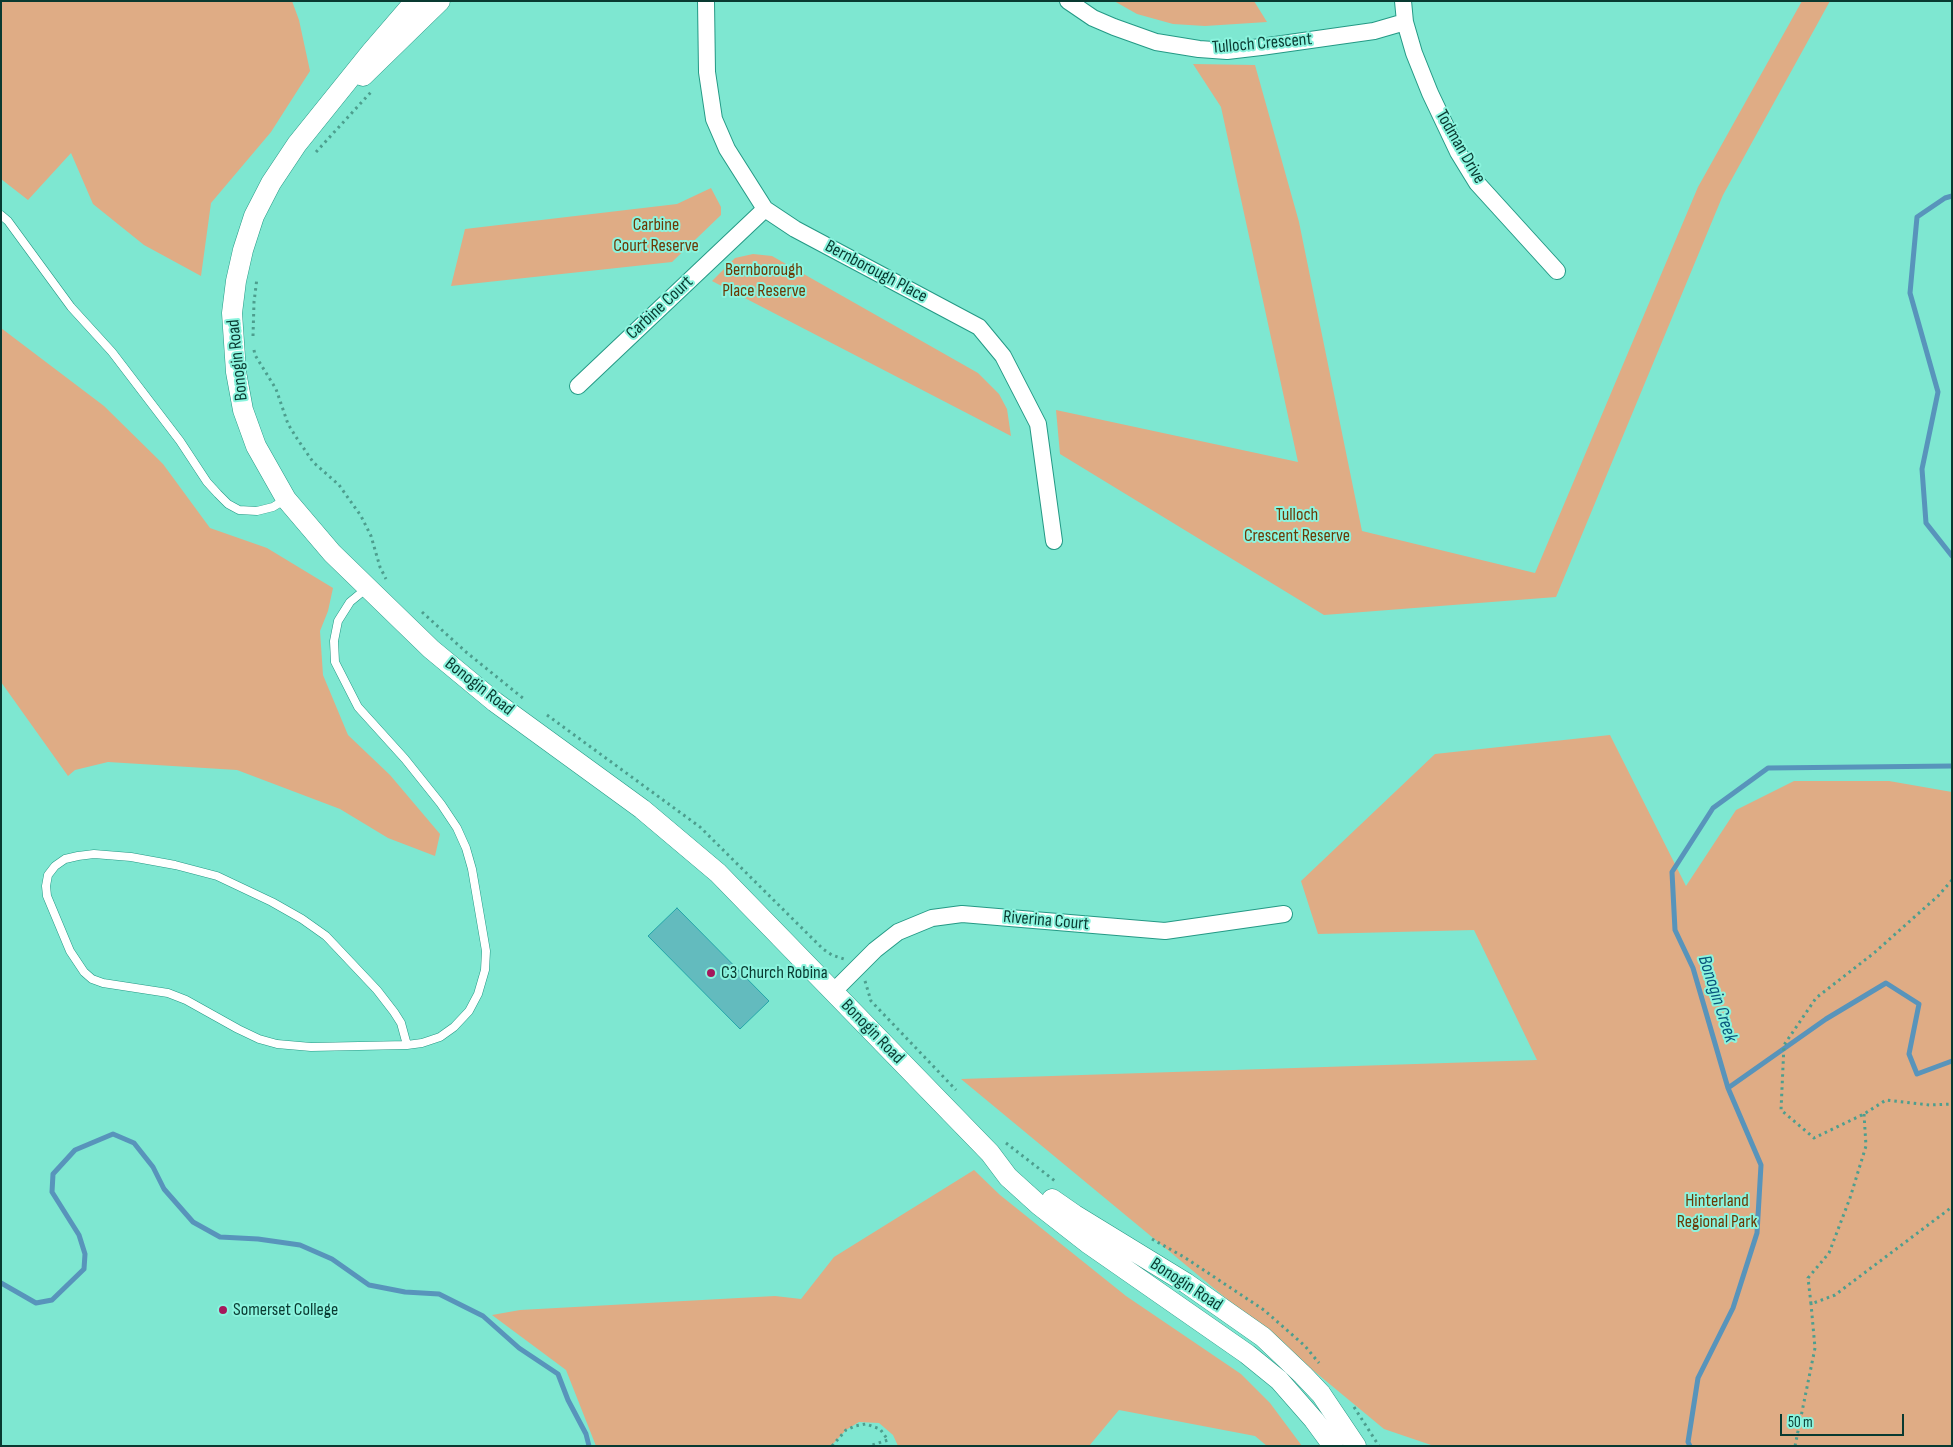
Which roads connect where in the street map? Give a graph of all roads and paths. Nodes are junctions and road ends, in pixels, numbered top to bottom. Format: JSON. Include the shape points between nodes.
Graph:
{"nodes":[{"id":1,"x":415,"y":1,"type":"edge"},
{"id":2,"x":440,"y":1,"type":"edge"},
{"id":3,"x":706,"y":1,"type":"edge"},
{"id":4,"x":1068,"y":1,"type":"edge"},
{"id":5,"x":1403,"y":1,"type":"edge"},
{"id":6,"x":1405,"y":22,"type":"junction"},
{"id":7,"x":374,"y":89,"type":"dead end"},
{"id":8,"x":324,"y":111,"type":"junction"},
{"id":9,"x":314,"y":154,"type":"dead end"},
{"id":10,"x":765,"y":210,"type":"junction"},
{"id":11,"x":1,"y":215,"type":"edge"},
{"id":12,"x":258,"y":271,"type":"dead end"},
{"id":13,"x":1557,"y":271,"type":"dead end"},
{"id":14,"x":578,"y":386,"type":"dead end"},
{"id":15,"x":286,"y":499,"type":"junction"},
{"id":16,"x":1054,"y":541,"type":"dead end"},
{"id":17,"x":391,"y":584,"type":"dead end"},
{"id":18,"x":367,"y":588,"type":"junction"},
{"id":19,"x":417,"y":608,"type":"dead end"},
{"id":20,"x":526,"y":700,"type":"dead end"},
{"id":21,"x":542,"y":712,"type":"dead end"},
{"id":22,"x":1952,"y":880,"type":"edge"},
{"id":23,"x":1284,"y":914,"type":"dead end"},
{"id":24,"x":846,"y":962,"type":"dead end"},
{"id":25,"x":863,"y":979,"type":"dead end"},
{"id":26,"x":833,"y":992,"type":"junction"},
{"id":27,"x":407,"y":1045,"type":"junction"},
{"id":28,"x":958,"y":1092,"type":"dead end"},
{"id":29,"x":1952,"y":1104,"type":"edge"},
{"id":30,"x":1864,"y":1114,"type":"junction"},
{"id":31,"x":998,"y":1147,"type":"junction"},
{"id":32,"x":1061,"y":1186,"type":"dead end"},
{"id":33,"x":1952,"y":1207,"type":"edge"},
{"id":34,"x":1146,"y":1236,"type":"dead end"},
{"id":35,"x":1180,"y":1279,"type":"junction"},
{"id":36,"x":1811,"y":1304,"type":"junction"},
{"id":37,"x":1320,"y":1365,"type":"dead end"},
{"id":38,"x":1279,"y":1380,"type":"junction"},
{"id":39,"x":1349,"y":1402,"type":"dead end"},
{"id":40,"x":832,"y":1446,"type":"edge"},
{"id":41,"x":870,"y":1446,"type":"edge"},
{"id":42,"x":1333,"y":1446,"type":"edge"},
{"id":43,"x":1356,"y":1446,"type":"edge"},
{"id":44,"x":1379,"y":1446,"type":"edge"},
{"id":45,"x":1795,"y":1446,"type":"edge"}],
"edges":[{"from":1,"to":8,"type":"street","name":"Bonogin Road"},
{"from":2,"to":8,"type":"street","name":"Bonogin Road","via":[[380,62]]},
{"from":3,"to":10,"type":"street","name":"Bernborough Place","via":[[707,72],[714,119],[727,149]]},
{"from":4,"to":6,"type":"street","name":"Tulloch Crescent","via":[[1093,18],[1156,42],[1227,51],[1374,31]]},
{"from":5,"to":6,"type":"street","name":"Todman Drive"},
{"from":6,"to":13,"type":"street","name":"Todman Drive","via":[[1430,93],[1467,168]]},
{"from":7,"to":9,"type":"path"},
{"from":8,"to":15,"type":"street","name":"Bonogin Road","via":[[297,144],[254,216],[236,281],[232,313],[236,372],[243,410],[256,446]]},
{"from":10,"to":14,"type":"street","name":"Carbine Court"},
{"from":10,"to":16,"type":"street","name":"Bernborough Place","via":[[979,327],[1003,356],[1038,424]]},
{"from":11,"to":15,"type":"lane","via":[[71,307],[112,352],[207,482],[228,504],[239,510],[265,510]]},
{"from":12,"to":17,"type":"path","via":[[252,343],[255,355],[276,390],[296,437],[313,462],[339,485],[361,516],[380,567]]},
{"from":15,"to":18,"type":"street","name":"Bonogin Road"},
{"from":18,"to":26,"type":"street","name":"Bonogin Road","via":[[431,649],[495,702],[642,809],[718,873]]},
{"from":18,"to":27,"type":"lane","via":[[350,602],[338,620],[334,662],[358,707],[405,759],[457,828],[472,869],[486,951],[485,970],[469,1011],[440,1036]]},
{"from":19,"to":20,"type":"path"},
{"from":21,"to":24,"type":"path","via":[[700,827],[823,949],[843,957]]},
{"from":22,"to":30,"type":"path","via":[[1874,953],[1816,998],[1784,1046],[1781,1110],[1814,1138]]},
{"from":23,"to":26,"type":"street","name":"Riverina Court","via":[[1165,931],[962,914],[932,918],[898,932]]},
{"from":25,"to":28,"type":"path","via":[[871,1001]]},
{"from":26,"to":31,"type":"street","name":"Bonogin Road"},
{"from":27,"to":27,"type":"lane","via":[[311,1047],[277,1044],[238,1029],[186,1000],[92,979],[70,951],[47,896],[48,875],[65,859],[94,854],[184,867],[217,876],[249,890],[326,936],[394,1012]]},
{"from":29,"to":30,"type":"path","via":[[1886,1100]]},
{"from":30,"to":36,"type":"path","via":[[1866,1146],[1829,1253],[1808,1278]]},
{"from":31,"to":32,"type":"path"},
{"from":31,"to":35,"type":"street","name":"Bonogin Road","via":[[1075,1215]]},
{"from":31,"to":38,"type":"street","name":"Bonogin Road","via":[[1008,1177],[1039,1205]]},
{"from":33,"to":36,"type":"path","via":[[1835,1294]]},
{"from":34,"to":37,"type":"path","via":[[1264,1310],[1305,1346]]},
{"from":35,"to":38,"type":"street","via":[[1176,1290],[1179,1296],[1260,1354]]},
{"from":35,"to":43,"type":"street","name":"Bonogin Road","via":[[1270,1343],[1320,1394]]},
{"from":36,"to":45,"type":"path","via":[[1815,1348]]},
{"from":38,"to":42,"type":"street","name":"Bonogin Road"},
{"from":39,"to":44,"type":"path"},
{"from":40,"to":41,"type":"path","via":[[846,1430],[866,1424],[880,1429],[888,1440]]}]}
